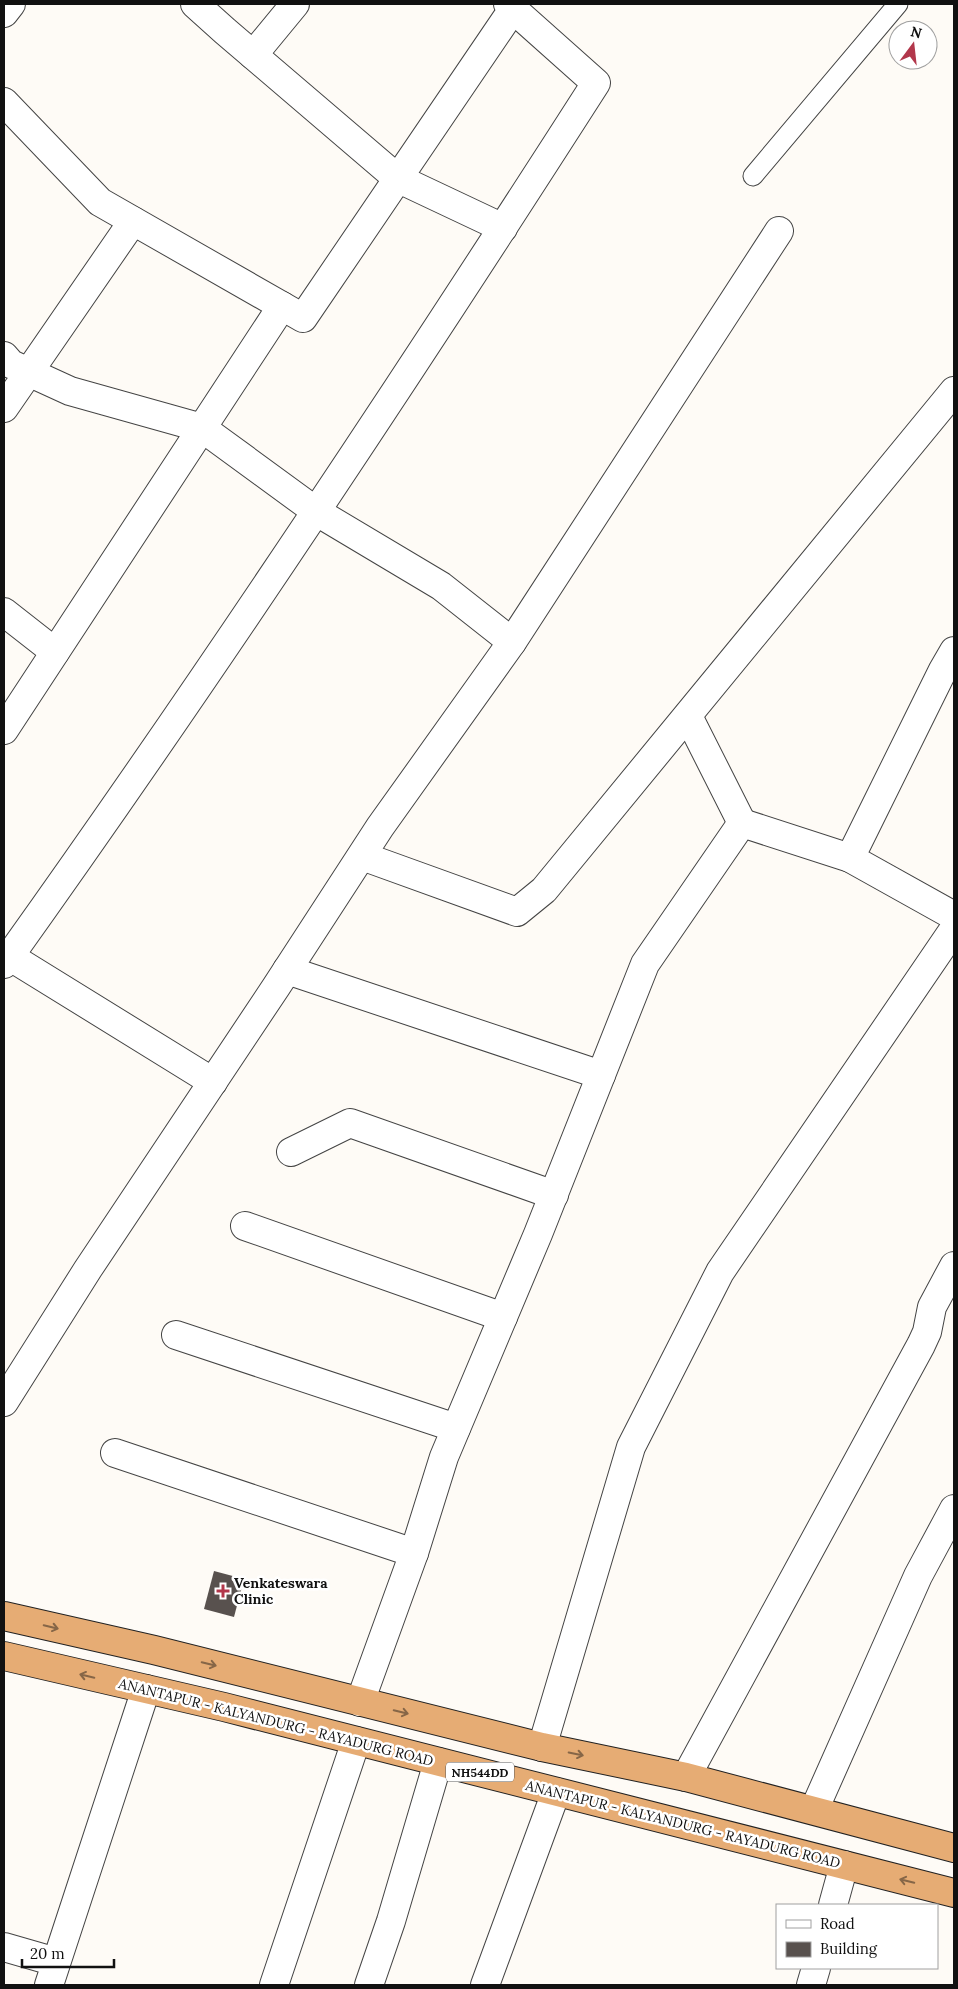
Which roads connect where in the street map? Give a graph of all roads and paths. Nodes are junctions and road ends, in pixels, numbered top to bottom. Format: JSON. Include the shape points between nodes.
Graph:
{"nodes":[{"id":1,"x":12,"y":4,"type":"edge"},
{"id":2,"x":195,"y":4,"type":"edge"},
{"id":3,"x":295,"y":4,"type":"edge"},
{"id":4,"x":898,"y":4,"type":"edge"},
{"id":5,"x":511,"y":6,"type":"edge"},
{"id":6,"x":4,"y":13,"type":"edge"},
{"id":7,"x":253,"y":55,"type":"junction"},
{"id":8,"x":4,"y":102,"type":"edge"},
{"id":9,"x":753,"y":176,"type":"dead end"},
{"id":10,"x":398,"y":178,"type":"junction"},
{"id":11,"x":133,"y":221,"type":"junction"},
{"id":12,"x":503,"y":228,"type":"junction"},
{"id":13,"x":779,"y":231,"type":"dead end"},
{"id":14,"x":282,"y":306,"type":"junction"},
{"id":15,"x":4,"y":356,"type":"edge"},
{"id":16,"x":28,"y":372,"type":"junction"},
{"id":17,"x":954,"y":391,"type":"edge"},
{"id":18,"x":4,"y":408,"type":"edge"},
{"id":19,"x":202,"y":428,"type":"junction"},
{"id":20,"x":317,"y":512,"type":"junction"},
{"id":21,"x":4,"y":612,"type":"edge"},
{"id":22,"x":512,"y":642,"type":"junction"},
{"id":23,"x":954,"y":651,"type":"edge"},
{"id":24,"x":55,"y":652,"type":"junction"},
{"id":25,"x":688,"y":716,"type":"junction"},
{"id":26,"x":4,"y":730,"type":"edge"},
{"id":27,"x":742,"y":823,"type":"junction"},
{"id":28,"x":362,"y":856,"type":"junction"},
{"id":29,"x":850,"y":858,"type":"junction"},
{"id":30,"x":954,"y":916,"type":"edge"},
{"id":31,"x":954,"y":929,"type":"edge"},
{"id":32,"x":6,"y":960,"type":"edge"},
{"id":33,"x":288,"y":970,"type":"junction"},
{"id":34,"x":601,"y":1075,"type":"junction"},
{"id":35,"x":213,"y":1082,"type":"junction"},
{"id":36,"x":291,"y":1152,"type":"dead end"},
{"id":37,"x":554,"y":1195,"type":"junction"},
{"id":38,"x":244,"y":1226,"type":"dead end"},
{"id":39,"x":954,"y":1266,"type":"edge"},
{"id":40,"x":503,"y":1317,"type":"junction"},
{"id":41,"x":176,"y":1335,"type":"dead end"},
{"id":42,"x":4,"y":1402,"type":"edge"},
{"id":43,"x":456,"y":1428,"type":"junction"},
{"id":44,"x":115,"y":1453,"type":"dead end"},
{"id":45,"x":954,"y":1509,"type":"edge"},
{"id":46,"x":414,"y":1554,"type":"junction"},
{"id":47,"x":4,"y":1616,"type":"edge"},
{"id":48,"x":4,"y":1656,"type":"edge"},
{"id":49,"x":146,"y":1689,"type":"junction"},
{"id":50,"x":360,"y":1702,"type":"junction"},
{"id":51,"x":356,"y":1741,"type":"junction"},
{"id":52,"x":542,"y":1747,"type":"junction"},
{"id":53,"x":438,"y":1762,"type":"junction"},
{"id":54,"x":686,"y":1777,"type":"junction"},
{"id":55,"x":556,"y":1792,"type":"junction"},
{"id":56,"x":814,"y":1810,"type":"junction"},
{"id":57,"x":954,"y":1848,"type":"edge"},
{"id":58,"x":844,"y":1866,"type":"junction"},
{"id":59,"x":954,"y":1893,"type":"edge"},
{"id":60,"x":833,"y":1904,"type":"edge"},
{"id":61,"x":4,"y":1948,"type":"edge"},
{"id":62,"x":816,"y":1969,"type":"edge"},
{"id":63,"x":53,"y":1974,"type":"edge"},
{"id":64,"x":274,"y":1985,"type":"edge"},
{"id":65,"x":369,"y":1985,"type":"edge"},
{"id":66,"x":484,"y":1985,"type":"edge"},
{"id":67,"x":811,"y":1985,"type":"edge"}],
"edges":[{"from":1,"to":6,"type":"street"},
{"from":2,"to":7,"type":"street"},
{"from":3,"to":7,"type":"street"},
{"from":4,"to":9,"type":"lane"},
{"from":5,"to":10,"type":"street"},
{"from":5,"to":12,"type":"street","via":[[596,83]]},
{"from":7,"to":10,"type":"street"},
{"from":8,"to":11,"type":"street","via":[[100,202]]},
{"from":10,"to":12,"type":"street"},
{"from":10,"to":14,"type":"street","via":[[302,318]]},
{"from":11,"to":14,"type":"street"},
{"from":11,"to":16,"type":"street"},
{"from":12,"to":20,"type":"street"},
{"from":13,"to":22,"type":"street"},
{"from":14,"to":19,"type":"street"},
{"from":15,"to":16,"type":"street","via":[[11,364]]},
{"from":16,"to":18,"type":"street"},
{"from":16,"to":19,"type":"street","via":[[70,391]]},
{"from":17,"to":25,"type":"street"},
{"from":19,"to":20,"type":"street"},
{"from":19,"to":24,"type":"street"},
{"from":20,"to":22,"type":"street","via":[[440,586]]},
{"from":20,"to":32,"type":"street","via":[[123,797]]},
{"from":21,"to":24,"type":"street"},
{"from":22,"to":28,"type":"street"},
{"from":23,"to":29,"type":"street"},
{"from":24,"to":26,"type":"street"},
{"from":25,"to":27,"type":"street"},
{"from":25,"to":28,"type":"street","via":[[544,890],[517,912]]},
{"from":27,"to":29,"type":"street"},
{"from":27,"to":34,"type":"street","via":[[645,964]]},
{"from":28,"to":33,"type":"street"},
{"from":29,"to":30,"type":"street"},
{"from":31,"to":52,"type":"street","via":[[720,1272],[630,1447]]},
{"from":32,"to":35,"type":"street"},
{"from":33,"to":34,"type":"street"},
{"from":33,"to":35,"type":"street"},
{"from":34,"to":37,"type":"street"},
{"from":35,"to":42,"type":"street"},
{"from":36,"to":37,"type":"street","via":[[350,1123]]},
{"from":37,"to":40,"type":"street"},
{"from":38,"to":40,"type":"street"},
{"from":39,"to":54,"type":"street","via":[[932,1307],[921,1345]]},
{"from":40,"to":43,"type":"street"},
{"from":41,"to":43,"type":"street"},
{"from":43,"to":46,"type":"street"},
{"from":44,"to":46,"type":"street"},
{"from":45,"to":56,"type":"street","via":[[918,1576]]},
{"from":46,"to":50,"type":"street"},
{"from":47,"to":50,"type":"highway","one_way":true},
{"from":49,"to":48,"type":"highway","name":"ANANTAPUR - KALYANDURG - RAYADURG ROAD","number":"NH544DD","one_way":true},
{"from":49,"to":51,"type":"highway","name":"ANANTAPUR - KALYANDURG - RAYADURG ROAD","number":"NH544DD"},
{"from":49,"to":63,"type":"street"},
{"from":50,"to":52,"type":"highway","one_way":true},
{"from":51,"to":53,"type":"highway","name":"ANANTAPUR - KALYANDURG - RAYADURG ROAD","number":"NH544DD"},
{"from":51,"to":64,"type":"street"},
{"from":52,"to":54,"type":"highway","one_way":true},
{"from":53,"to":55,"type":"highway","name":"ANANTAPUR - KALYANDURG - RAYADURG ROAD","number":"NH544DD"},
{"from":53,"to":65,"type":"street"},
{"from":54,"to":56,"type":"highway"},
{"from":55,"to":58,"type":"highway","name":"ANANTAPUR - KALYANDURG - RAYADURG ROAD","number":"NH544DD"},
{"from":55,"to":66,"type":"street"},
{"from":56,"to":57,"type":"highway"},
{"from":59,"to":58,"type":"highway","name":"ANANTAPUR - KALYANDURG - RAYADURG ROAD","number":"NH544DD","one_way":true},
{"from":58,"to":60,"type":"street"},
{"from":61,"to":63,"type":"street"},
{"from":62,"to":67,"type":"street"}]}
